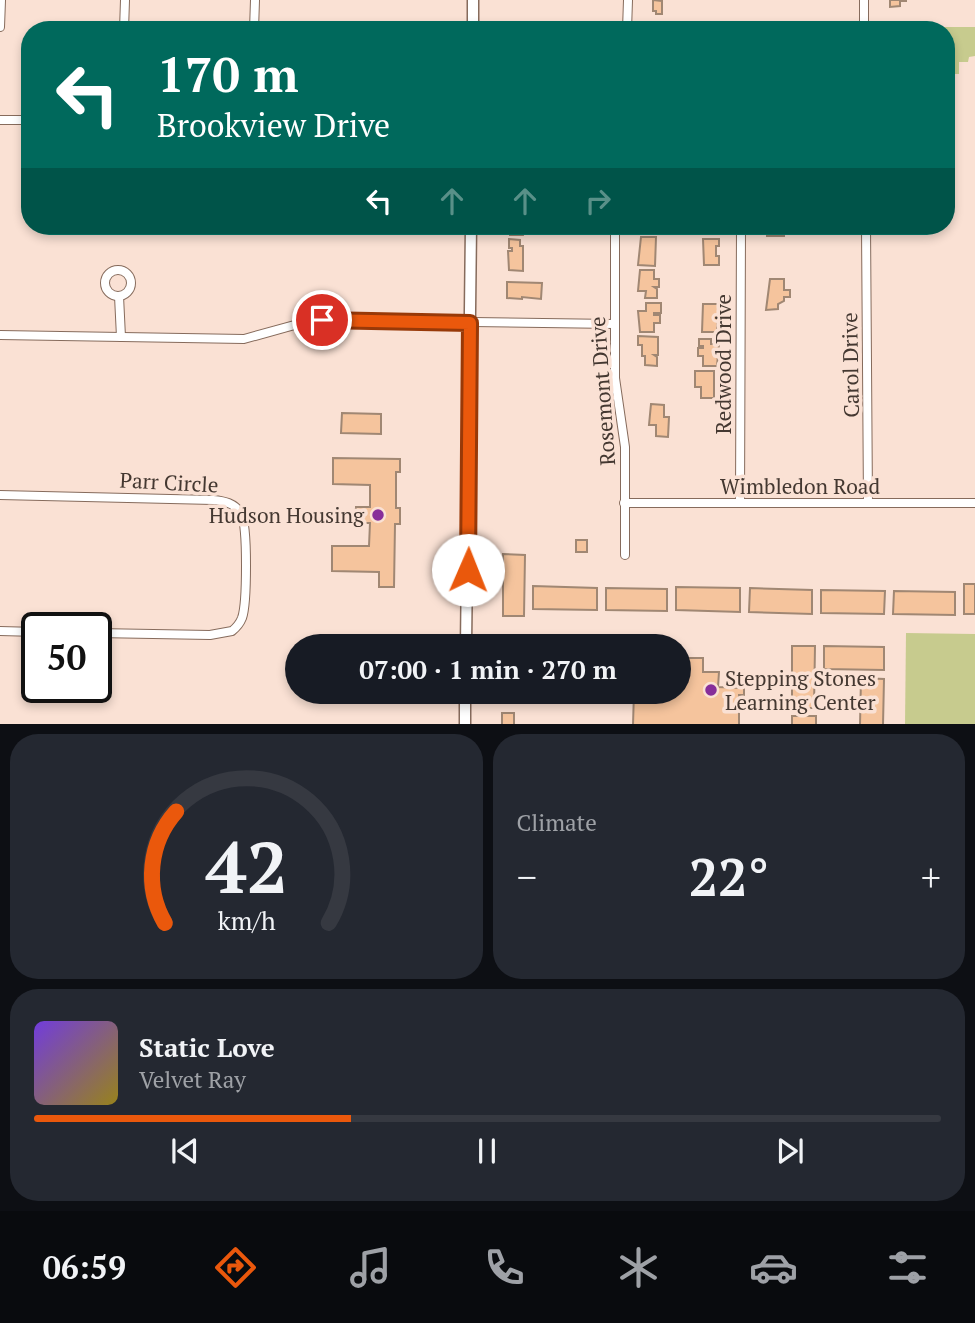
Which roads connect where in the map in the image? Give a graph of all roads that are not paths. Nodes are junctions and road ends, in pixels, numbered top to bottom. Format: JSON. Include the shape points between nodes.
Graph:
{"nodes":[{"id":1,"x":1,"y":0,"type":"edge"},
{"id":2,"x":125,"y":0,"type":"edge"},
{"id":3,"x":256,"y":0,"type":"edge"},
{"id":4,"x":473,"y":0,"type":"edge"},
{"id":5,"x":628,"y":0,"type":"edge"},
{"id":6,"x":864,"y":0,"type":"edge"},
{"id":7,"x":0,"y":9,"type":"edge"},
{"id":8,"x":124,"y":21,"type":"edge"},
{"id":9,"x":255,"y":21,"type":"edge"},
{"id":10,"x":473,"y":21,"type":"edge"},
{"id":11,"x":627,"y":21,"type":"edge"},
{"id":12,"x":864,"y":21,"type":"edge"},
{"id":13,"x":0,"y":27,"type":"edge"},
{"id":14,"x":0,"y":120,"type":"edge"},
{"id":15,"x":21,"y":120,"type":"edge"},
{"id":16,"x":471,"y":235,"type":"edge"},
{"id":17,"x":615,"y":235,"type":"edge"},
{"id":18,"x":741,"y":235,"type":"edge"},
{"id":19,"x":866,"y":235,"type":"edge"},
{"id":20,"x":119,"y":296,"type":"dead end"},
{"id":21,"x":470,"y":323,"type":"junction"},
{"id":22,"x":614,"y":324,"type":"junction"},
{"id":23,"x":0,"y":335,"type":"edge"},
{"id":24,"x":121,"y":337,"type":"junction"},
{"id":25,"x":0,"y":495,"type":"edge"},
{"id":26,"x":624,"y":503,"type":"junction"},
{"id":27,"x":740,"y":503,"type":"junction"},
{"id":28,"x":869,"y":503,"type":"junction"},
{"id":29,"x":975,"y":503,"type":"edge"},
{"id":30,"x":625,"y":555,"type":"dead end"},
{"id":31,"x":0,"y":631,"type":"edge"},
{"id":32,"x":21,"y":632,"type":"edge"},
{"id":33,"x":112,"y":633,"type":"edge"},
{"id":34,"x":466,"y":634,"type":"edge"},
{"id":35,"x":465,"y":704,"type":"edge"},
{"id":36,"x":465,"y":724,"type":"edge"}],
"edges":[{"from":1,"to":7,"type":"street"},
{"from":2,"to":8,"type":"street"},
{"from":3,"to":9,"type":"street"},
{"from":4,"to":10,"type":"main road"},
{"from":5,"to":11,"type":"street"},
{"from":6,"to":12,"type":"street"},
{"from":7,"to":13,"type":"street"},
{"from":14,"to":15,"type":"street"},
{"from":16,"to":21,"type":"main road"},
{"from":17,"to":22,"type":"street","name":"Rosemont Drive"},
{"from":18,"to":27,"type":"street","name":"Redwood Drive"},
{"from":19,"to":28,"type":"street","name":"Carol Drive"},
{"from":20,"to":24,"type":"street"},
{"from":21,"to":22,"type":"street"},
{"from":21,"to":24,"type":"street","via":[[322,320],[244,339]]},
{"from":21,"to":34,"type":"main road"},
{"from":22,"to":26,"type":"street","name":"Rosemont Drive","via":[[615,378],[625,447]]},
{"from":23,"to":24,"type":"street"},
{"from":25,"to":33,"type":"street","name":"Parr Circle","via":[[213,500],[230,503],[241,514],[245,603],[242,619],[232,631],[210,635]]},
{"from":26,"to":27,"type":"street","name":"Wimbledon Road"},
{"from":26,"to":30,"type":"street","name":"Rosemont Drive"},
{"from":27,"to":28,"type":"street","name":"Wimbledon Road"},
{"from":28,"to":29,"type":"street","name":"Wimbledon Road"},
{"from":31,"to":32,"type":"street"},
{"from":35,"to":36,"type":"main road"}]}
